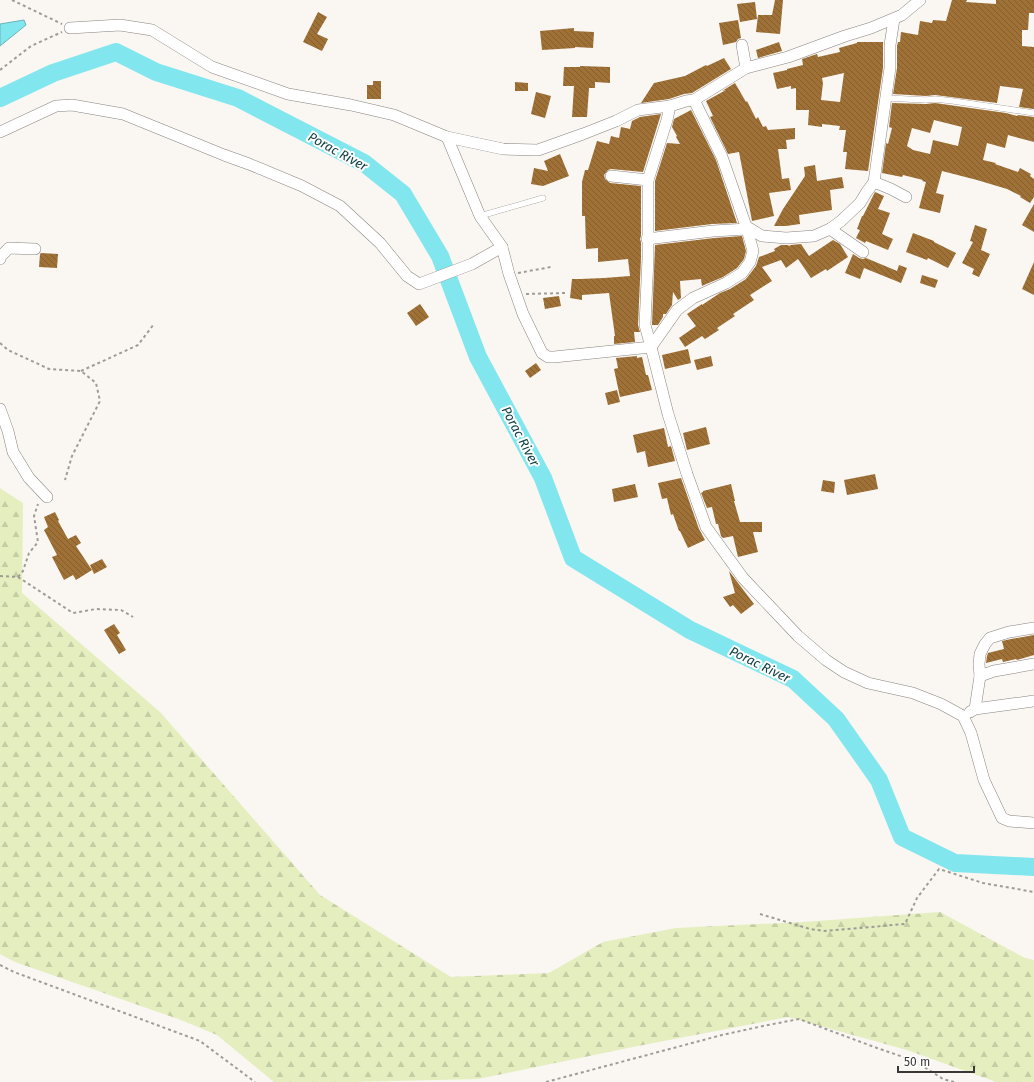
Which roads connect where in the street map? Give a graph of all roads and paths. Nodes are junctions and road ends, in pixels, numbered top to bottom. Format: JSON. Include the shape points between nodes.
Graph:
{"nodes":[{"id":1,"x":12,"y":0,"type":"edge"},
{"id":2,"x":920,"y":0,"type":"edge"},
{"id":3,"x":894,"y":18,"type":"junction"},
{"id":4,"x":70,"y":28,"type":"junction"},
{"id":5,"x":742,"y":45,"type":"dead end"},
{"id":6,"x":746,"y":68,"type":"junction"},
{"id":7,"x":0,"y":70,"type":"edge"},
{"id":8,"x":886,"y":98,"type":"junction"},
{"id":9,"x":694,"y":100,"type":"junction"},
{"id":10,"x":670,"y":106,"type":"junction"},
{"id":11,"x":1034,"y":113,"type":"edge"},
{"id":12,"x":0,"y":132,"type":"edge"},
{"id":13,"x":447,"y":137,"type":"junction"},
{"id":14,"x":611,"y":176,"type":"dead end"},
{"id":15,"x":648,"y":180,"type":"junction"},
{"id":16,"x":874,"y":182,"type":"junction"},
{"id":17,"x":906,"y":197,"type":"dead end"},
{"id":18,"x":542,"y":198,"type":"dead end"},
{"id":19,"x":480,"y":216,"type":"junction"},
{"id":20,"x":747,"y":228,"type":"junction"},
{"id":21,"x":830,"y":229,"type":"junction"},
{"id":22,"x":647,"y":239,"type":"junction"},
{"id":23,"x":502,"y":247,"type":"junction"},
{"id":24,"x":35,"y":249,"type":"dead end"},
{"id":25,"x":863,"y":252,"type":"dead end"},
{"id":26,"x":0,"y":259,"type":"edge"},
{"id":27,"x":551,"y":267,"type":"dead end"},
{"id":28,"x":509,"y":274,"type":"junction"},
{"id":29,"x":565,"y":293,"type":"dead end"},
{"id":30,"x":517,"y":295,"type":"junction"},
{"id":31,"x":154,"y":324,"type":"dead end"},
{"id":32,"x":0,"y":343,"type":"edge"},
{"id":33,"x":651,"y":347,"type":"junction"},
{"id":34,"x":81,"y":372,"type":"junction"},
{"id":35,"x":0,"y":409,"type":"edge"},
{"id":36,"x":65,"y":480,"type":"dead end"},
{"id":37,"x":48,"y":497,"type":"joint"},
{"id":38,"x":0,"y":576,"type":"edge"},
{"id":39,"x":18,"y":577,"type":"junction"},
{"id":40,"x":133,"y":617,"type":"dead end"},
{"id":41,"x":1034,"y":628,"type":"edge"},
{"id":42,"x":1034,"y":664,"type":"edge"},
{"id":43,"x":980,"y":676,"type":"junction"},
{"id":44,"x":1034,"y":701,"type":"edge"},
{"id":45,"x":976,"y":709,"type":"junction"},
{"id":46,"x":963,"y":716,"type":"junction"},
{"id":47,"x":1034,"y":823,"type":"edge"},
{"id":48,"x":1034,"y":892,"type":"edge"},
{"id":49,"x":760,"y":914,"type":"dead end"},
{"id":50,"x":0,"y":965,"type":"edge"},
{"id":51,"x":255,"y":1082,"type":"edge"},
{"id":52,"x":546,"y":1082,"type":"edge"},
{"id":53,"x":954,"y":1082,"type":"edge"}],
"edges":[{"from":1,"to":4,"type":"path"},
{"from":2,"to":3,"type":"street","via":[[902,15]]},
{"from":3,"to":6,"type":"street","via":[[788,58]]},
{"from":3,"to":8,"type":"street"},
{"from":4,"to":7,"type":"path","via":[[31,46]]},
{"from":4,"to":13,"type":"street","via":[[120,25],[152,30],[212,67],[288,94],[351,105],[394,116]]},
{"from":5,"to":6,"type":"street"},
{"from":6,"to":9,"type":"street"},
{"from":8,"to":11,"type":"lane","via":[[935,99]]},
{"from":8,"to":16,"type":"street"},
{"from":9,"to":10,"type":"street"},
{"from":9,"to":20,"type":"street","via":[[722,157]]},
{"from":10,"to":13,"type":"street","via":[[638,110],[616,121],[538,150],[503,149]]},
{"from":10,"to":15,"type":"street"},
{"from":12,"to":23,"type":"street","via":[[56,106],[72,105],[123,114],[302,186],[340,206],[380,243],[407,276],[419,284],[472,264]]},
{"from":13,"to":19,"type":"street"},
{"from":14,"to":15,"type":"street"},
{"from":15,"to":22,"type":"street"},
{"from":16,"to":17,"type":"street"},
{"from":16,"to":21,"type":"street","via":[[860,203]]},
{"from":18,"to":19,"type":"lane"},
{"from":19,"to":23,"type":"street"},
{"from":20,"to":21,"type":"street","via":[[762,236],[786,238],[814,236]]},
{"from":20,"to":22,"type":"street"},
{"from":20,"to":33,"type":"street","via":[[753,251],[750,262],[742,273],[693,298],[677,310]]},
{"from":21,"to":25,"type":"street"},
{"from":22,"to":33,"type":"street","via":[[645,325]]},
{"from":23,"to":28,"type":"street"},
{"from":24,"to":26,"type":"street","via":[[9,248]]},
{"from":27,"to":28,"type":"path"},
{"from":28,"to":30,"type":"street"},
{"from":29,"to":30,"type":"path"},
{"from":30,"to":33,"type":"street","via":[[523,314],[542,353],[548,357]]},
{"from":31,"to":34,"type":"path","via":[[138,345]]},
{"from":32,"to":34,"type":"path","via":[[8,350],[49,369]]},
{"from":33,"to":46,"type":"street","via":[[668,414],[706,527],[743,578],[798,636],[844,672],[868,683],[913,693]]},
{"from":34,"to":36,"type":"path","via":[[96,383],[100,401],[72,456]]},
{"from":35,"to":37,"type":"street","via":[[13,452],[29,478]]},
{"from":37,"to":39,"type":"path","via":[[38,504],[34,516],[38,542],[29,553],[23,571]]},
{"from":38,"to":39,"type":"path"},
{"from":39,"to":40,"type":"path","via":[[73,613],[96,609],[121,610]]},
{"from":41,"to":43,"type":"street","via":[[990,638],[980,654]]},
{"from":42,"to":43,"type":"street"},
{"from":43,"to":45,"type":"street"},
{"from":44,"to":45,"type":"street"},
{"from":45,"to":46,"type":"street"},
{"from":46,"to":47,"type":"street","via":[[971,733],[984,780],[1002,818]]},
{"from":48,"to":49,"type":"path","via":[[983,883],[939,869],[917,898],[905,924],[824,931]]},
{"from":50,"to":51,"type":"path","via":[[200,1041]]},
{"from":52,"to":53,"type":"path","via":[[722,1035],[799,1019],[915,1061],[943,1079]]}]}
